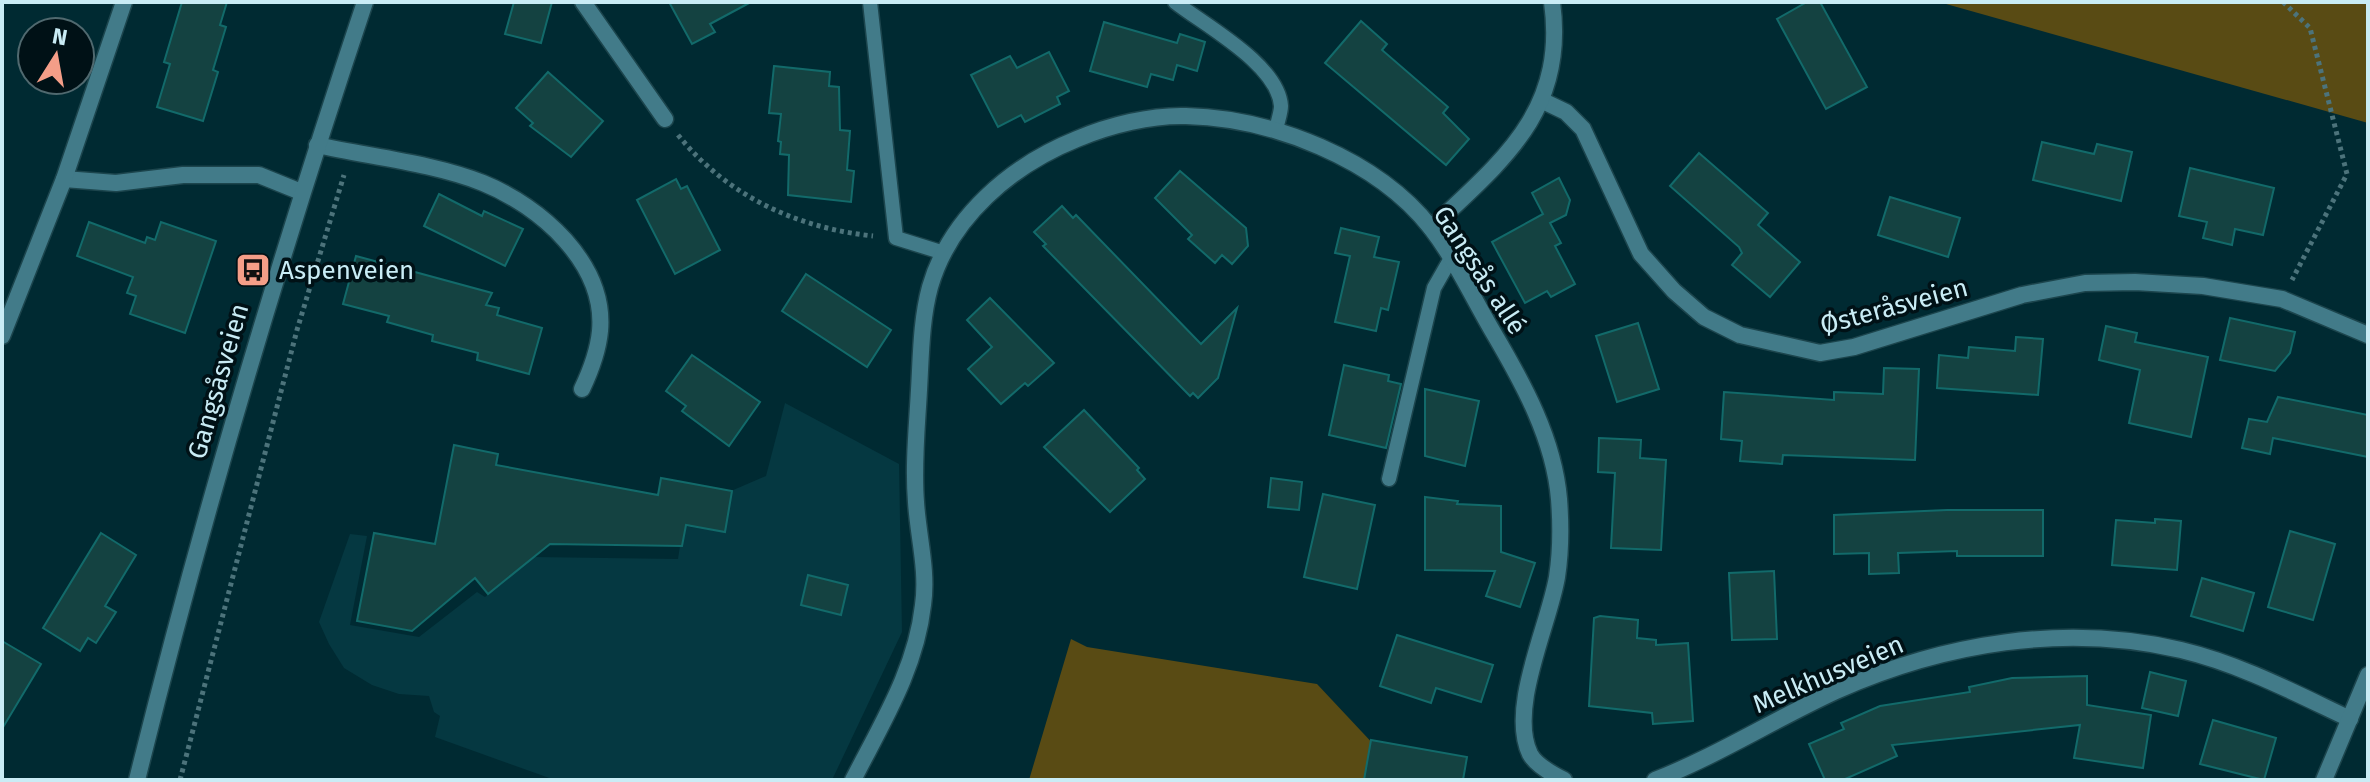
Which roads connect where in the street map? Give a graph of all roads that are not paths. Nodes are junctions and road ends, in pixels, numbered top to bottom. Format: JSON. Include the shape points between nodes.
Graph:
{"nodes":[{"id":1,"x":124,"y":2,"type":"edge"},
{"id":2,"x":365,"y":2,"type":"edge"},
{"id":3,"x":583,"y":2,"type":"edge"},
{"id":4,"x":870,"y":2,"type":"edge"},
{"id":5,"x":1175,"y":2,"type":"edge"},
{"id":6,"x":1552,"y":2,"type":"edge"},
{"id":7,"x":1543,"y":101,"type":"junction"},
{"id":8,"x":665,"y":119,"type":"road end"},
{"id":9,"x":1276,"y":131,"type":"junction"},
{"id":10,"x":317,"y":145,"type":"junction"},
{"id":11,"x":64,"y":179,"type":"junction"},
{"id":12,"x":301,"y":192,"type":"junction"},
{"id":13,"x":1431,"y":228,"type":"junction"},
{"id":14,"x":944,"y":253,"type":"junction"},
{"id":15,"x":1450,"y":260,"type":"junction"},
{"id":16,"x":2368,"y":335,"type":"edge"},
{"id":17,"x":2,"y":336,"type":"edge"},
{"id":18,"x":582,"y":389,"type":"dead end"},
{"id":19,"x":1389,"y":479,"type":"dead end"},
{"id":20,"x":2368,"y":675,"type":"edge"},
{"id":21,"x":2350,"y":719,"type":"junction"},
{"id":22,"x":137,"y":780,"type":"edge"},
{"id":23,"x":853,"y":780,"type":"edge"},
{"id":24,"x":1564,"y":780,"type":"edge"},
{"id":25,"x":1655,"y":780,"type":"edge"},
{"id":26,"x":2324,"y":780,"type":"edge"}],
"edges":[{"from":1,"to":11,"type":"street"},
{"from":2,"to":10,"type":"street","name":"Gangsåsveien"},
{"from":3,"to":8,"type":"street"},
{"from":4,"to":14,"type":"lane","via":[[896,238]]},
{"from":5,"to":9,"type":"lane","via":[[1255,62],[1271,81],[1281,106]]},
{"from":6,"to":7,"type":"street","via":[[1554,41]]},
{"from":7,"to":13,"type":"street","via":[[1500,163]]},
{"from":7,"to":16,"type":"street","name":"Østeråsveien","via":[[1566,112],[1583,129],[1641,254],[1704,317],[1740,335],[1820,353],[2022,295],[2085,283],[2203,286],[2282,299]]},
{"from":9,"to":13,"type":"street","name":"Gangsås allé","via":[[1362,170],[1396,193]]},
{"from":9,"to":14,"type":"street","name":"Gangsås allé","via":[[1185,116],[1097,130],[1018,169],[984,198]]},
{"from":10,"to":12,"type":"street","name":"Gangsåsveien"},
{"from":10,"to":18,"type":"street","via":[[480,182],[521,200],[553,227],[582,263],[598,298],[601,328],[596,357]]},
{"from":11,"to":12,"type":"street","via":[[116,183],[183,175],[259,175]]},
{"from":11,"to":17,"type":"street"},
{"from":12,"to":22,"type":"street","name":"Gangsåsveien","via":[[228,429]]},
{"from":13,"to":15,"type":"street","name":"Gangsås allé"},
{"from":14,"to":23,"type":"street","name":"Gangsås allé","via":[[931,284],[923,332],[915,456],[925,571],[919,638]]},
{"from":15,"to":19,"type":"lane","via":[[1434,288]]},
{"from":15,"to":24,"type":"street","name":"Gangsås allé","via":[[1513,367],[1554,463],[1560,537],[1556,579],[1525,722],[1532,758]]},
{"from":20,"to":21,"type":"street"},
{"from":21,"to":25,"type":"street","name":"Melkhusveien","via":[[2284,687],[2181,650],[2075,638],[2027,639],[1940,653],[1893,667]]},
{"from":21,"to":26,"type":"street"}]}
